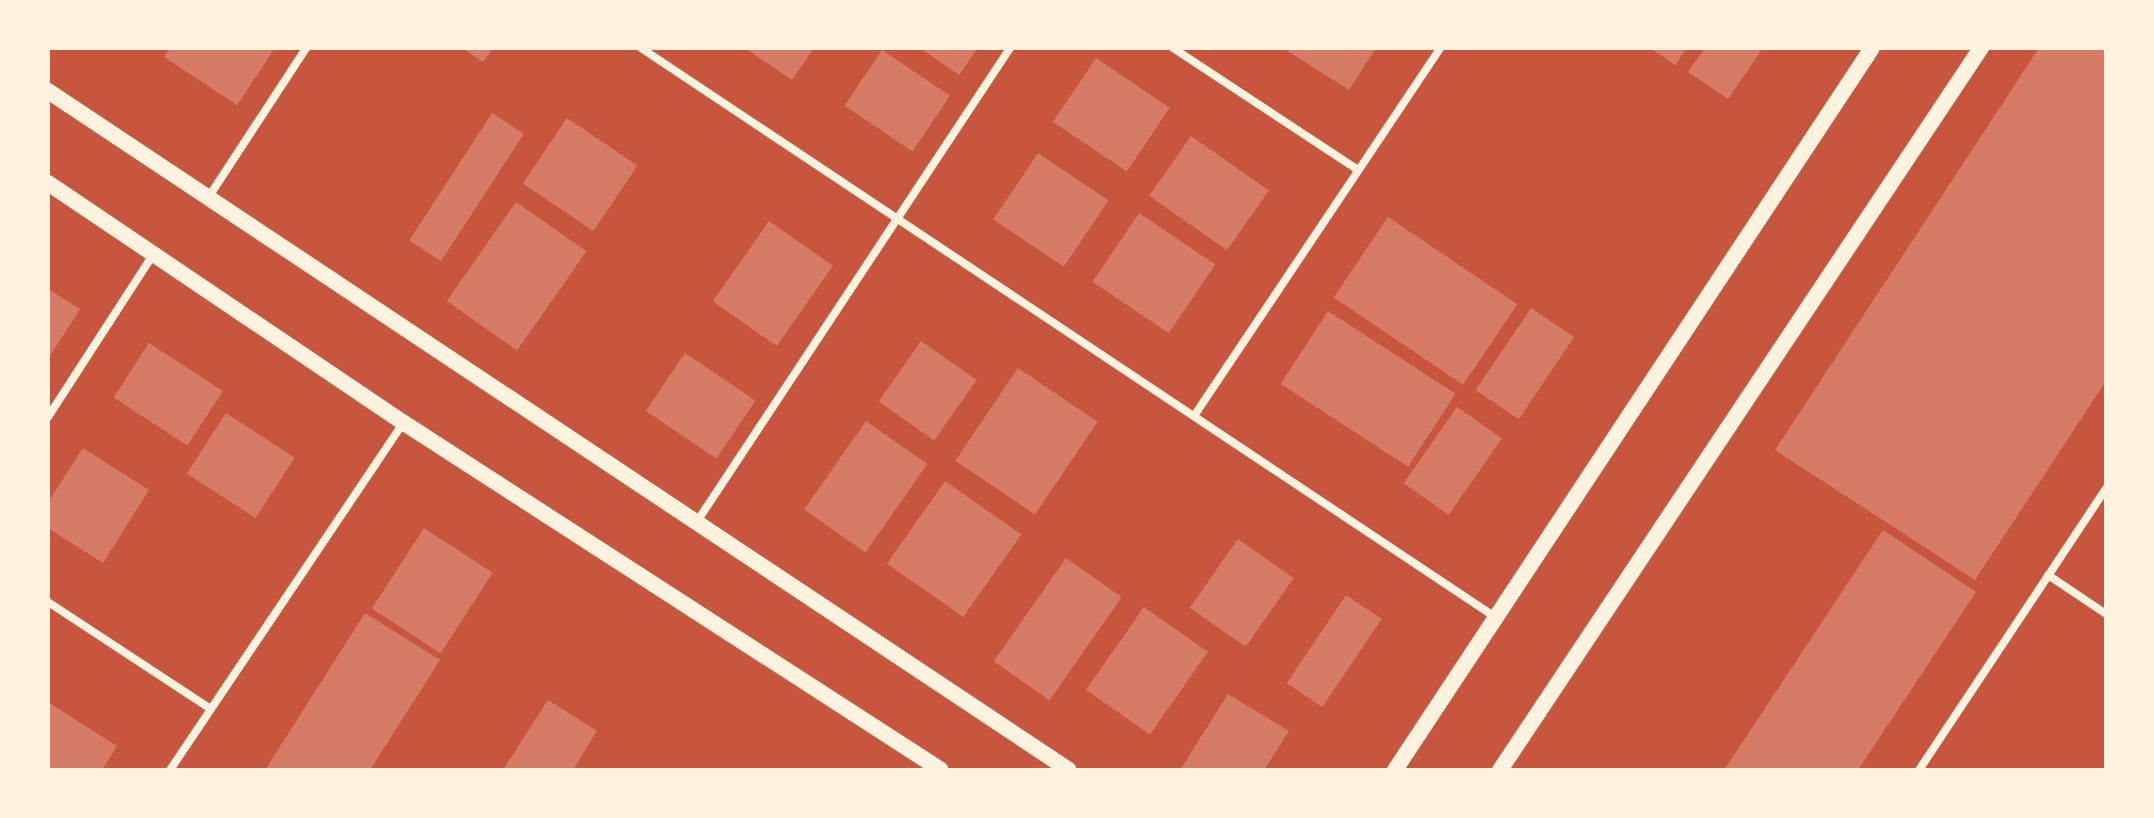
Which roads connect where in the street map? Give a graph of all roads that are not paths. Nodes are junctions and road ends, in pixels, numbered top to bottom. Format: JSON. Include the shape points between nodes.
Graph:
{"nodes":[{"id":1,"x":306,"y":48,"type":"edge"},
{"id":2,"x":641,"y":48,"type":"edge"},
{"id":3,"x":1010,"y":48,"type":"edge"},
{"id":4,"x":1173,"y":48,"type":"edge"},
{"id":5,"x":1440,"y":48,"type":"edge"},
{"id":6,"x":1872,"y":48,"type":"edge"},
{"id":7,"x":1981,"y":48,"type":"edge"},
{"id":8,"x":48,"y":91,"type":"edge"},
{"id":9,"x":1358,"y":170,"type":"junction"},
{"id":10,"x":48,"y":183,"type":"edge"},
{"id":11,"x":208,"y":198,"type":"junction"},
{"id":12,"x":899,"y":220,"type":"junction"},
{"id":13,"x":154,"y":253,"type":"junction"},
{"id":14,"x":1194,"y":416,"type":"junction"},
{"id":15,"x":48,"y":417,"type":"edge"},
{"id":16,"x":404,"y":423,"type":"junction"},
{"id":17,"x":2106,"y":489,"type":"edge"},
{"id":18,"x":698,"y":520,"type":"junction"},
{"id":19,"x":2048,"y":575,"type":"junction"},
{"id":20,"x":48,"y":602,"type":"edge"},
{"id":21,"x":2106,"y":614,"type":"edge"},
{"id":22,"x":1496,"y":617,"type":"junction"},
{"id":23,"x":211,"y":709,"type":"junction"},
{"id":24,"x":170,"y":770,"type":"edge"},
{"id":25,"x":941,"y":770,"type":"edge"},
{"id":26,"x":1069,"y":770,"type":"edge"},
{"id":27,"x":1395,"y":770,"type":"edge"},
{"id":28,"x":1500,"y":770,"type":"edge"},
{"id":29,"x":1919,"y":770,"type":"edge"}],
"edges":[{"from":1,"to":11,"type":"street"},
{"from":2,"to":12,"type":"street"},
{"from":3,"to":12,"type":"street"},
{"from":4,"to":9,"type":"street"},
{"from":5,"to":9,"type":"street"},
{"from":6,"to":22,"type":"main road"},
{"from":7,"to":28,"type":"main road"},
{"from":8,"to":11,"type":"main road"},
{"from":9,"to":14,"type":"street"},
{"from":10,"to":13,"type":"main road"},
{"from":11,"to":18,"type":"main road"},
{"from":12,"to":14,"type":"street"},
{"from":12,"to":18,"type":"street"},
{"from":13,"to":15,"type":"street"},
{"from":13,"to":16,"type":"main road"},
{"from":14,"to":22,"type":"street"},
{"from":16,"to":23,"type":"street"},
{"from":16,"to":25,"type":"main road"},
{"from":17,"to":19,"type":"street"},
{"from":18,"to":26,"type":"main road"},
{"from":19,"to":21,"type":"street"},
{"from":19,"to":29,"type":"street"},
{"from":20,"to":23,"type":"street"},
{"from":22,"to":27,"type":"main road"},
{"from":23,"to":24,"type":"street"}]}
